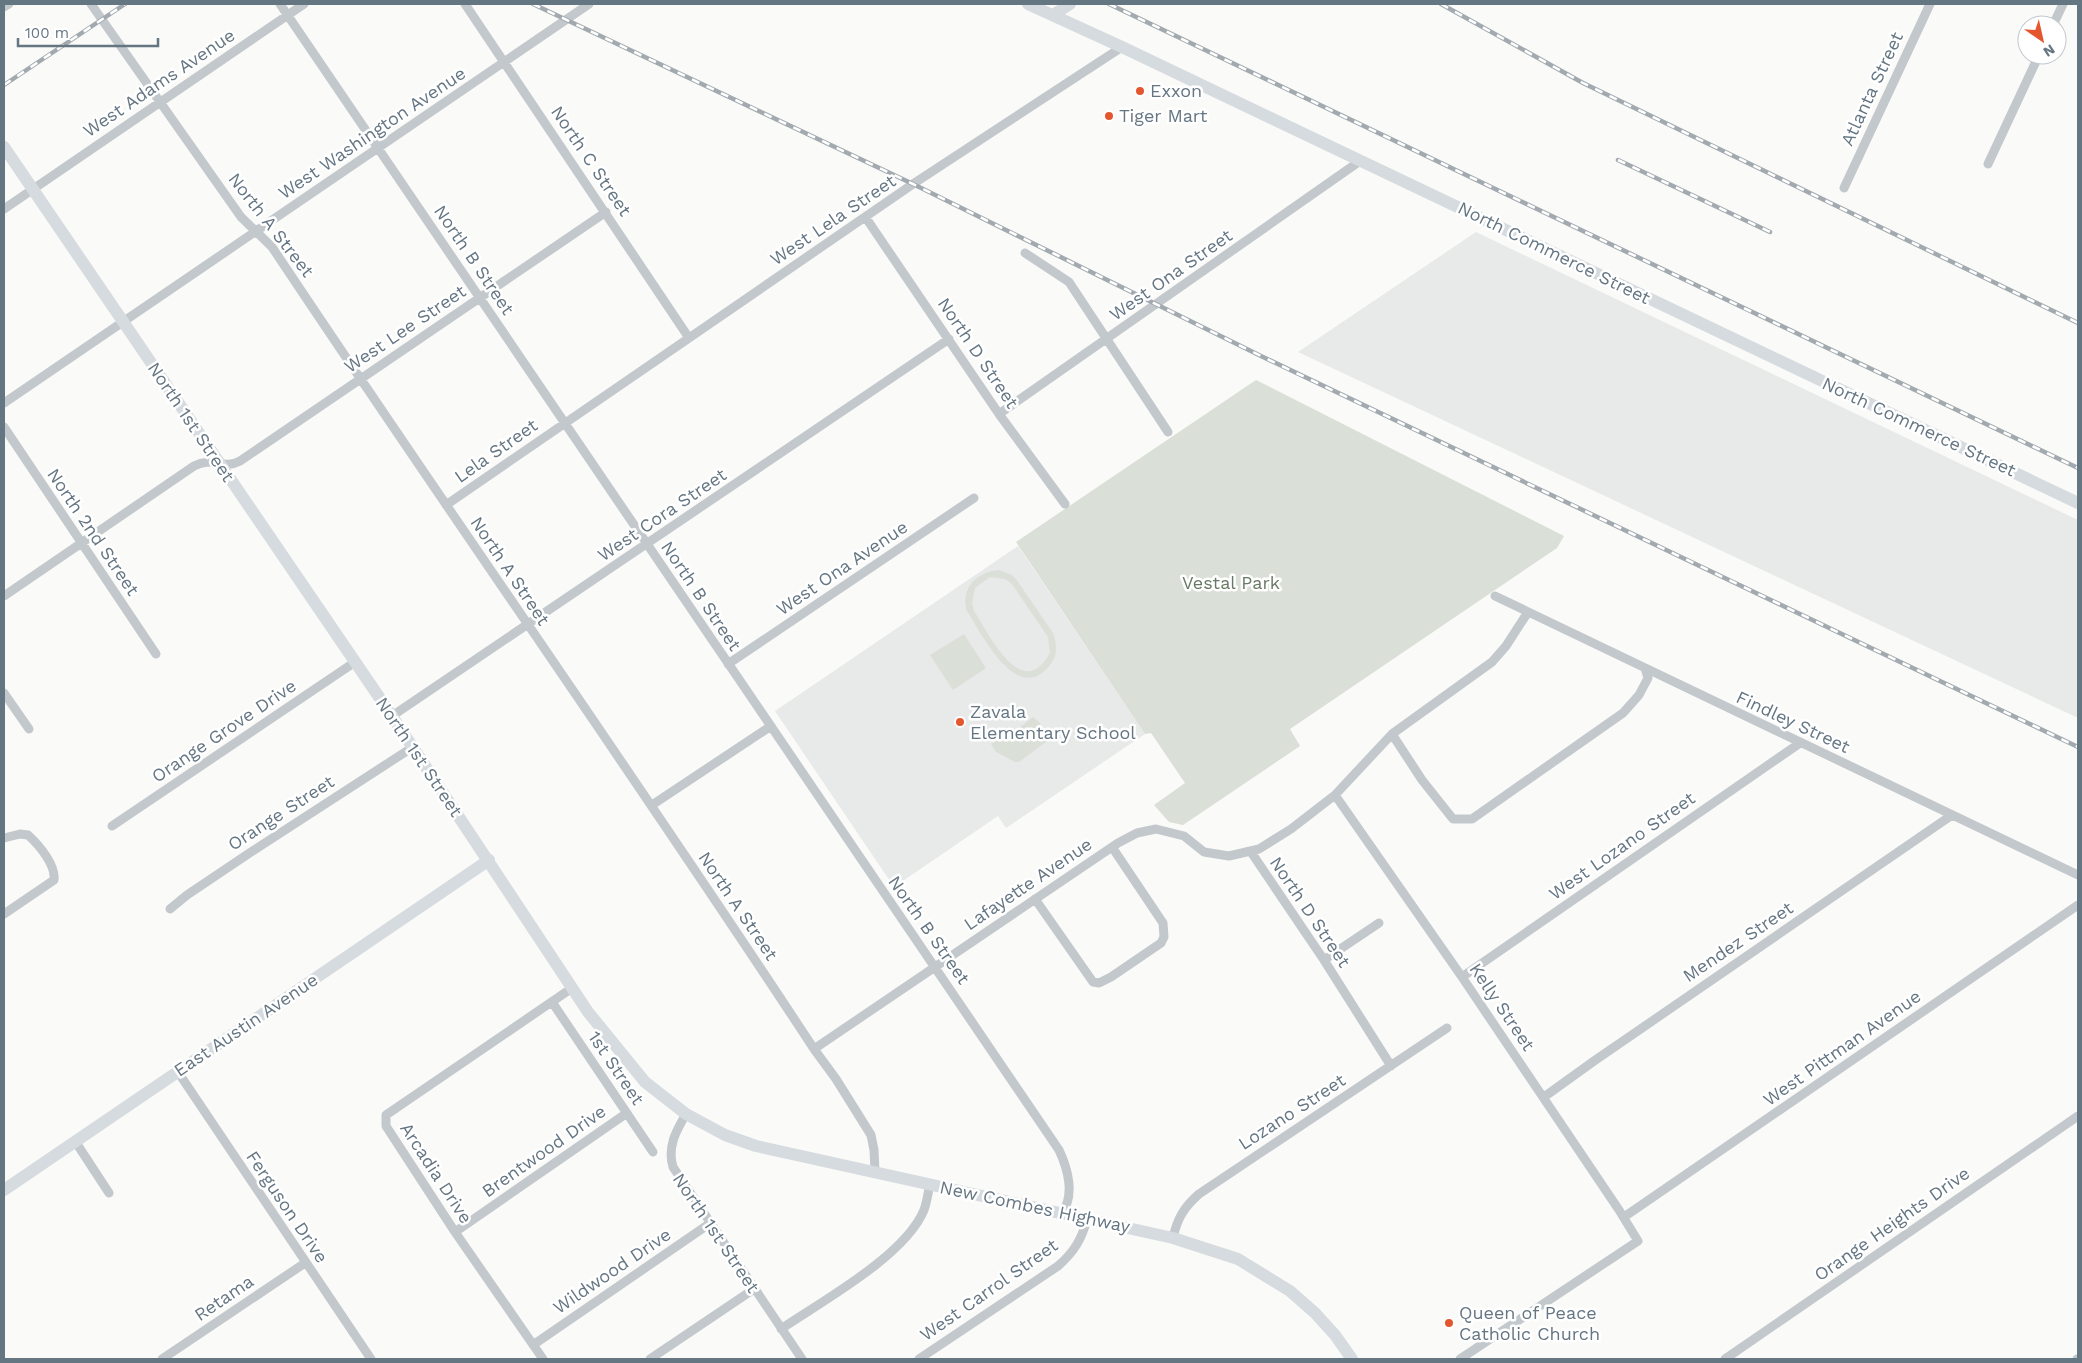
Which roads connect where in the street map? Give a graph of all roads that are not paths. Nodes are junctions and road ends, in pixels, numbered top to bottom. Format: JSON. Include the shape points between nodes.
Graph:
{"nodes":[{"id":1,"x":9,"y":4,"type":"edge"},
{"id":2,"x":91,"y":4,"type":"edge"},
{"id":3,"x":280,"y":4,"type":"edge"},
{"id":4,"x":304,"y":4,"type":"edge"},
{"id":5,"x":465,"y":4,"type":"edge"},
{"id":6,"x":590,"y":4,"type":"edge"},
{"id":7,"x":1028,"y":4,"type":"edge"},
{"id":8,"x":1070,"y":4,"type":"edge"},
{"id":9,"x":1930,"y":4,"type":"edge"},
{"id":10,"x":4,"y":7,"type":"edge"},
{"id":11,"x":288,"y":15,"type":"junction"},
{"id":12,"x":1052,"y":16,"type":"junction"},
{"id":13,"x":1122,"y":46,"type":"junction"},
{"id":14,"x":505,"y":62,"type":"junction"},
{"id":15,"x":2034,"y":65,"type":"edge"},
{"id":16,"x":160,"y":103,"type":"junction"},
{"id":17,"x":4,"y":147,"type":"edge"},
{"id":18,"x":378,"y":149,"type":"junction"},
{"id":19,"x":1360,"y":161,"type":"junction"},
{"id":20,"x":1988,"y":164,"type":"dead end"},
{"id":21,"x":1844,"y":188,"type":"dead end"},
{"id":22,"x":32,"y":189,"type":"junction"},
{"id":23,"x":4,"y":209,"type":"edge"},
{"id":24,"x":606,"y":212,"type":"junction"},
{"id":25,"x":866,"y":218,"type":"junction"},
{"id":26,"x":255,"y":232,"type":"junction"},
{"id":27,"x":1025,"y":253,"type":"dead end"},
{"id":28,"x":480,"y":298,"type":"junction"},
{"id":29,"x":123,"y":323,"type":"junction"},
{"id":30,"x":689,"y":338,"type":"junction"},
{"id":31,"x":949,"y":339,"type":"junction"},
{"id":32,"x":1106,"y":340,"type":"junction"},
{"id":33,"x":360,"y":379,"type":"junction"},
{"id":34,"x":4,"y":403,"type":"edge"},
{"id":35,"x":999,"y":414,"type":"junction"},
{"id":36,"x":565,"y":423,"type":"junction"},
{"id":37,"x":4,"y":427,"type":"edge"},
{"id":38,"x":1168,"y":432,"type":"dead end"},
{"id":39,"x":218,"y":463,"type":"junction"},
{"id":40,"x":974,"y":498,"type":"dead end"},
{"id":41,"x":2078,"y":503,"type":"edge"},
{"id":42,"x":1066,"y":504,"type":"dead end"},
{"id":43,"x":446,"y":505,"type":"junction"},
{"id":44,"x":82,"y":544,"type":"junction"},
{"id":45,"x":647,"y":544,"type":"junction"},
{"id":46,"x":4,"y":596,"type":"edge"},
{"id":47,"x":1495,"y":596,"type":"dead end"},
{"id":48,"x":1528,"y":612,"type":"junction"},
{"id":49,"x":527,"y":625,"type":"junction"},
{"id":50,"x":156,"y":654,"type":"dead end"},
{"id":51,"x":355,"y":662,"type":"junction"},
{"id":52,"x":728,"y":664,"type":"junction"},
{"id":53,"x":1645,"y":668,"type":"junction"},
{"id":54,"x":4,"y":693,"type":"edge"},
{"id":55,"x":392,"y":716,"type":"junction"},
{"id":56,"x":771,"y":726,"type":"junction"},
{"id":57,"x":29,"y":729,"type":"dead end"},
{"id":58,"x":1392,"y":734,"type":"junction"},
{"id":59,"x":1800,"y":743,"type":"junction"},
{"id":60,"x":413,"y":747,"type":"junction"},
{"id":61,"x":1335,"y":795,"type":"junction"},
{"id":62,"x":652,"y":805,"type":"junction"},
{"id":63,"x":1952,"y":816,"type":"junction"},
{"id":64,"x":112,"y":826,"type":"dead end"},
{"id":65,"x":4,"y":838,"type":"edge"},
{"id":66,"x":1112,"y":847,"type":"junction"},
{"id":67,"x":1251,"y":852,"type":"junction"},
{"id":68,"x":489,"y":860,"type":"junction"},
{"id":69,"x":2078,"y":875,"type":"edge"},
{"id":70,"x":1035,"y":899,"type":"junction"},
{"id":71,"x":2078,"y":905,"type":"edge"},
{"id":72,"x":170,"y":909,"type":"dead end"},
{"id":73,"x":4,"y":914,"type":"edge"},
{"id":74,"x":1379,"y":923,"type":"dead end"},
{"id":75,"x":1324,"y":960,"type":"junction"},
{"id":76,"x":934,"y":967,"type":"junction"},
{"id":77,"x":1462,"y":977,"type":"junction"},
{"id":78,"x":572,"y":988,"type":"junction"},
{"id":79,"x":552,"y":1002,"type":"junction"},
{"id":80,"x":1448,"y":1028,"type":"dead end"},
{"id":81,"x":814,"y":1049,"type":"junction"},
{"id":82,"x":1391,"y":1066,"type":"junction"},
{"id":83,"x":178,"y":1072,"type":"junction"},
{"id":84,"x":1544,"y":1098,"type":"junction"},
{"id":85,"x":627,"y":1113,"type":"junction"},
{"id":86,"x":686,"y":1114,"type":"junction"},
{"id":87,"x":2078,"y":1116,"type":"edge"},
{"id":88,"x":75,"y":1141,"type":"junction"},
{"id":89,"x":653,"y":1152,"type":"dead end"},
{"id":90,"x":875,"y":1172,"type":"junction"},
{"id":91,"x":930,"y":1184,"type":"junction"},
{"id":92,"x":4,"y":1190,"type":"edge"},
{"id":93,"x":109,"y":1193,"type":"dead end"},
{"id":94,"x":1062,"y":1213,"type":"junction"},
{"id":95,"x":1624,"y":1217,"type":"junction"},
{"id":96,"x":1087,"y":1219,"type":"junction"},
{"id":97,"x":709,"y":1224,"type":"junction"},
{"id":98,"x":455,"y":1232,"type":"junction"},
{"id":99,"x":1173,"y":1238,"type":"junction"},
{"id":100,"x":305,"y":1263,"type":"junction"},
{"id":101,"x":754,"y":1289,"type":"junction"},
{"id":102,"x":781,"y":1329,"type":"junction"},
{"id":103,"x":533,"y":1345,"type":"junction"},
{"id":104,"x":162,"y":1359,"type":"edge"},
{"id":105,"x":371,"y":1359,"type":"edge"},
{"id":106,"x":543,"y":1359,"type":"edge"},
{"id":107,"x":650,"y":1359,"type":"edge"},
{"id":108,"x":802,"y":1359,"type":"edge"},
{"id":109,"x":919,"y":1359,"type":"edge"},
{"id":110,"x":1352,"y":1359,"type":"edge"},
{"id":111,"x":1460,"y":1359,"type":"edge"},
{"id":112,"x":1725,"y":1359,"type":"edge"}],
"edges":[{"from":1,"to":10,"type":"street"},
{"from":2,"to":16,"type":"street","name":"North A Street"},
{"from":3,"to":11,"type":"street","name":"North B Street"},
{"from":4,"to":11,"type":"street","name":"West Adams Avenue"},
{"from":5,"to":14,"type":"street","name":"North C Street"},
{"from":6,"to":14,"type":"street","name":"West Washington Avenue"},
{"from":7,"to":12,"type":"street","name":"North Commerce Street"},
{"from":8,"to":12,"type":"street"},
{"from":9,"to":21,"type":"street","name":"Atlanta Street"},
{"from":11,"to":16,"type":"street","name":"West Adams Avenue"},
{"from":11,"to":18,"type":"street","name":"North B Street"},
{"from":12,"to":13,"type":"street","name":"North Commerce Street"},
{"from":13,"to":19,"type":"street","name":"North Commerce Street"},
{"from":13,"to":25,"type":"street","name":"West Lela Street"},
{"from":14,"to":18,"type":"street","name":"West Washington Avenue"},
{"from":14,"to":24,"type":"street","name":"North C Street"},
{"from":15,"to":20,"type":"street"},
{"from":16,"to":22,"type":"street","name":"West Adams Avenue"},
{"from":16,"to":26,"type":"street","name":"North A Street"},
{"from":17,"to":22,"type":"street","name":"North 1st Street"},
{"from":18,"to":26,"type":"street","name":"West Washington Avenue"},
{"from":18,"to":28,"type":"street","name":"North B Street"},
{"from":19,"to":32,"type":"street","name":"West Ona Street"},
{"from":19,"to":41,"type":"street","name":"North Commerce Street"},
{"from":22,"to":23,"type":"street","name":"West Adams Avenue"},
{"from":22,"to":29,"type":"street","name":"North 1st Street"},
{"from":24,"to":28,"type":"street","name":"West Lee Street"},
{"from":24,"to":30,"type":"street","name":"North C Street"},
{"from":25,"to":30,"type":"street","name":"West Lela Street"},
{"from":25,"to":31,"type":"street","name":"North D Street"},
{"from":26,"to":29,"type":"street","name":"West Washington Avenue"},
{"from":26,"to":33,"type":"street","name":"North A Street","via":[[272,247]]},
{"from":27,"to":32,"type":"street","via":[[1069,282]]},
{"from":28,"to":33,"type":"street","name":"West Lee Street"},
{"from":28,"to":36,"type":"street","name":"North B Street"},
{"from":29,"to":34,"type":"street","name":"West Washington Avenue"},
{"from":29,"to":39,"type":"street","name":"North 1st Street"},
{"from":30,"to":36,"type":"street","name":"West Lela Street"},
{"from":31,"to":35,"type":"street","name":"North D Street"},
{"from":31,"to":45,"type":"street","name":"West Cora Street"},
{"from":32,"to":35,"type":"street","name":"West Ona Street"},
{"from":32,"to":38,"type":"street"},
{"from":33,"to":39,"type":"street","name":"West Lee Street","via":[[240,461]]},
{"from":33,"to":43,"type":"street","name":"North A Street"},
{"from":35,"to":42,"type":"street","name":"North D Street"},
{"from":36,"to":43,"type":"street","name":"Lela Street"},
{"from":36,"to":45,"type":"street","name":"North B Street"},
{"from":37,"to":44,"type":"street","name":"North 2nd Street"},
{"from":39,"to":44,"type":"street","name":"West Lee Street","via":[[209,461],[194,466]]},
{"from":39,"to":51,"type":"street","name":"North 1st Street"},
{"from":40,"to":52,"type":"street","name":"West Ona Avenue"},
{"from":43,"to":49,"type":"street","name":"North A Street"},
{"from":44,"to":46,"type":"street","name":"West Lee Street"},
{"from":44,"to":50,"type":"street","name":"North 2nd Street"},
{"from":45,"to":49,"type":"street","name":"West Cora Street"},
{"from":45,"to":52,"type":"street","name":"North B Street"},
{"from":47,"to":48,"type":"street","name":"Findley Street"},
{"from":48,"to":53,"type":"street","name":"Findley Street"},
{"from":48,"to":58,"type":"street","via":[[1492,662]]},
{"from":49,"to":55,"type":"street","name":"West Cora Street"},
{"from":49,"to":62,"type":"street","name":"North A Street"},
{"from":51,"to":55,"type":"street","name":"North 1st Street"},
{"from":51,"to":64,"type":"street","name":"Orange Grove Drive"},
{"from":52,"to":56,"type":"street","name":"North B Street"},
{"from":53,"to":58,"type":"street","via":[[1648,678],[1623,714],[1472,820],[1453,819]]},
{"from":53,"to":59,"type":"street","name":"Findley Street"},
{"from":54,"to":57,"type":"street"},
{"from":55,"to":60,"type":"street","name":"North 1st Street"},
{"from":56,"to":62,"type":"street"},
{"from":56,"to":76,"type":"street","name":"North B Street"},
{"from":58,"to":61,"type":"street"},
{"from":59,"to":63,"type":"street","name":"Findley Street"},
{"from":59,"to":77,"type":"street","name":"West Lozano Street"},
{"from":60,"to":68,"type":"street","name":"North 1st Street"},
{"from":60,"to":72,"type":"street","name":"Orange Street","via":[[250,852]]},
{"from":61,"to":67,"type":"street","via":[[1291,829]]},
{"from":61,"to":77,"type":"street","name":"Kelly Street"},
{"from":62,"to":81,"type":"street","name":"North A Street"},
{"from":63,"to":69,"type":"street","name":"Findley Street"},
{"from":63,"to":84,"type":"street","name":"Mendez Street"},
{"from":65,"to":73,"type":"street","via":[[28,835],[46,856],[55,874],[54,880]]},
{"from":66,"to":67,"type":"street","name":"North D Street","via":[[1137,833],[1156,829],[1184,836],[1204,852],[1229,856]]},
{"from":66,"to":70,"type":"street","name":"Lafayette Avenue"},
{"from":66,"to":70,"type":"street","via":[[1163,923],[1164,937],[1160,943],[1126,968],[1099,983],[1093,982]]},
{"from":67,"to":75,"type":"street","name":"North D Street"},
{"from":68,"to":78,"type":"street","name":"North 1st Street"},
{"from":68,"to":83,"type":"street","name":"East Austin Avenue"},
{"from":70,"to":76,"type":"street","name":"Lafayette Avenue"},
{"from":71,"to":95,"type":"street","name":"West Pittman Avenue"},
{"from":74,"to":75,"type":"street"},
{"from":75,"to":82,"type":"street","name":"North D Street"},
{"from":76,"to":81,"type":"street","name":"Lafayette Avenue"},
{"from":76,"to":94,"type":"street","name":"North B Street","via":[[1059,1150],[1069,1183],[1066,1208]]},
{"from":77,"to":84,"type":"street","name":"Kelly Street"},
{"from":78,"to":79,"type":"street","name":"Arcadia Drive"},
{"from":78,"to":86,"type":"street","name":"North 1st Street","via":[[645,1082]]},
{"from":79,"to":85,"type":"street","name":"1st Street"},
{"from":79,"to":98,"type":"street","name":"Arcadia Drive","via":[[386,1115],[386,1126]]},
{"from":80,"to":82,"type":"street","name":"Lozano Street"},
{"from":81,"to":90,"type":"street","name":"North A Street","via":[[871,1136]]},
{"from":82,"to":99,"type":"street","name":"Lozano Street","via":[[1199,1194],[1184,1209]]},
{"from":83,"to":88,"type":"street","name":"East Austin Avenue"},
{"from":83,"to":100,"type":"street","name":"Ferguson Drive"},
{"from":84,"to":95,"type":"street","name":"Kelly Street"},
{"from":85,"to":89,"type":"street","name":"1st Street"},
{"from":85,"to":98,"type":"street","name":"Brentwood Drive"},
{"from":86,"to":90,"type":"street","name":"New Combes Highway","via":[[725,1135],[756,1146]]},
{"from":86,"to":97,"type":"street","name":"North 1st Street","via":[[671,1144],[671,1162]]},
{"from":87,"to":112,"type":"street","name":"Orange Heights Drive"},
{"from":88,"to":92,"type":"street","name":"East Austin Avenue"},
{"from":88,"to":93,"type":"street"},
{"from":90,"to":91,"type":"street","name":"New Combes Highway"},
{"from":91,"to":94,"type":"street","name":"New Combes Highway"},
{"from":91,"to":102,"type":"street","via":[[924,1210],[915,1226],[886,1258]]},
{"from":94,"to":96,"type":"street","name":"New Combes Highway"},
{"from":95,"to":111,"type":"street","name":"Kelly Street","via":[[1638,1241]]},
{"from":96,"to":99,"type":"street","name":"New Combes Highway"},
{"from":96,"to":109,"type":"street","name":"West Carrol Street","via":[[1078,1245],[1062,1262]]},
{"from":97,"to":101,"type":"street","name":"North 1st Street"},
{"from":97,"to":103,"type":"street","name":"Wildwood Drive"},
{"from":98,"to":103,"type":"street","name":"Arcadia Drive"},
{"from":99,"to":110,"type":"street","name":"New Combes Highway","via":[[1238,1259],[1290,1291],[1315,1313]]},
{"from":100,"to":104,"type":"street","name":"Retama"},
{"from":100,"to":105,"type":"street","name":"Ferguson Drive"},
{"from":101,"to":102,"type":"street","name":"North 1st Street"},
{"from":101,"to":107,"type":"street"},
{"from":102,"to":108,"type":"street","name":"North 1st Street"},
{"from":103,"to":106,"type":"street","name":"Arcadia Drive"}]}
